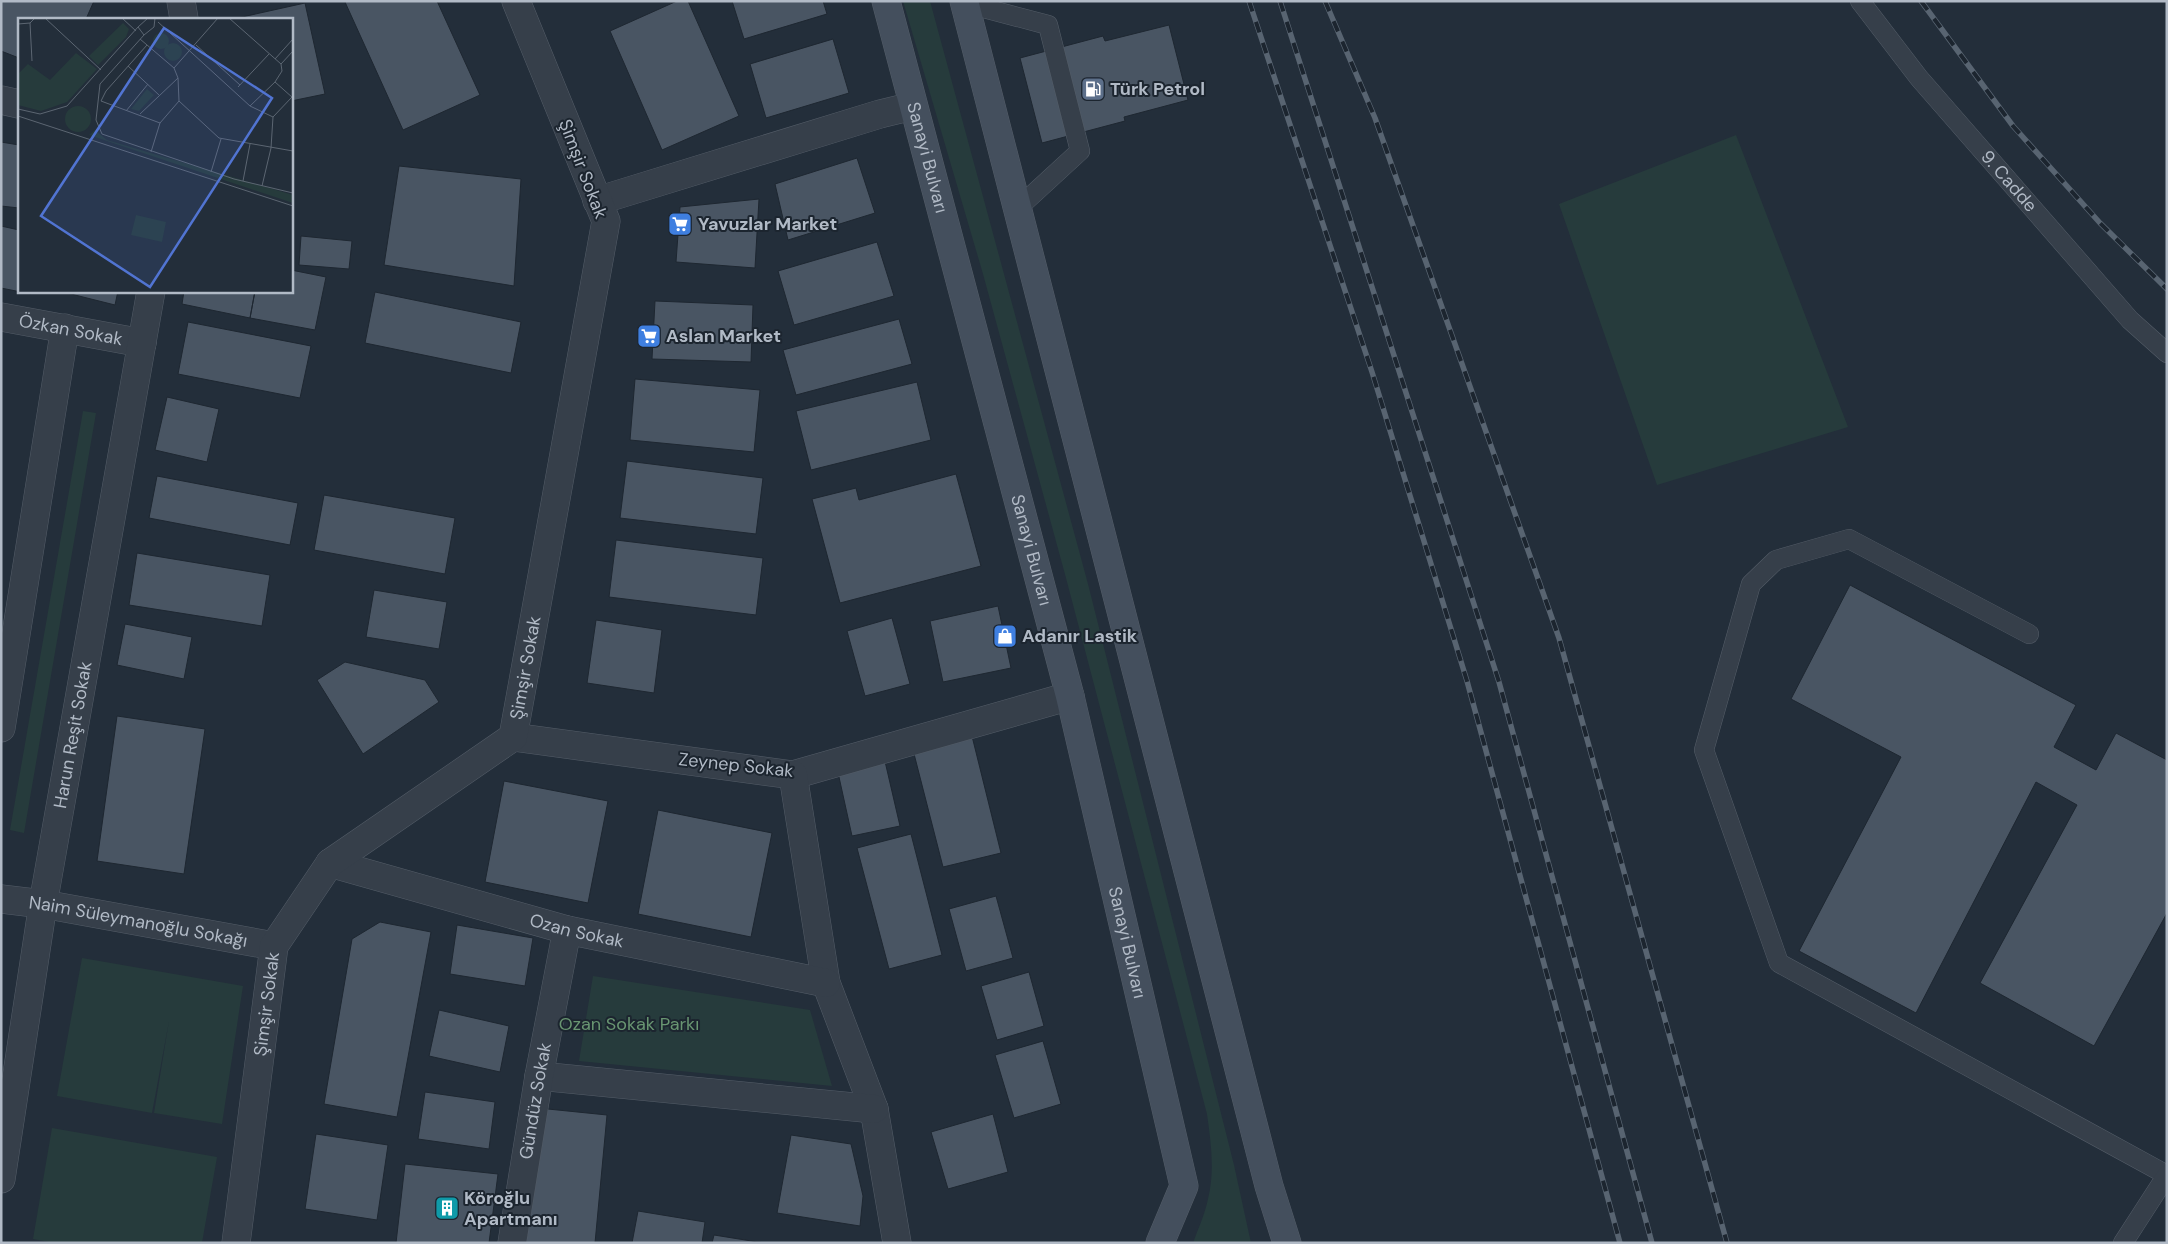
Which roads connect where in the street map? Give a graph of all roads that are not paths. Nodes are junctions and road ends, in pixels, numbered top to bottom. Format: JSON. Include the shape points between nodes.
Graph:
{"nodes":[{"id":1,"x":181,"y":1,"type":"edge"},
{"id":2,"x":516,"y":1,"type":"edge"},
{"id":3,"x":886,"y":1,"type":"edge"},
{"id":4,"x":1860,"y":1,"type":"edge"},
{"id":5,"x":965,"y":2,"type":"edge"},
{"id":6,"x":184,"y":18,"type":"edge"},
{"id":7,"x":1,"y":100,"type":"edge"},
{"id":8,"x":18,"y":104,"type":"edge"},
{"id":9,"x":913,"y":106,"type":"junction"},
{"id":10,"x":597,"y":201,"type":"junction"},
{"id":11,"x":1018,"y":208,"type":"junction"},
{"id":12,"x":151,"y":292,"type":"edge"},
{"id":13,"x":1,"y":317,"type":"edge"},
{"id":14,"x":65,"y":328,"type":"junction"},
{"id":15,"x":142,"y":344,"type":"junction"},
{"id":16,"x":2167,"y":353,"type":"edge"},
{"id":17,"x":2029,"y":634,"type":"dead end"},
{"id":18,"x":1070,"y":696,"type":"junction"},
{"id":19,"x":1,"y":728,"type":"edge"},
{"id":20,"x":513,"y":737,"type":"junction"},
{"id":21,"x":793,"y":775,"type":"junction"},
{"id":22,"x":330,"y":863,"type":"junction"},
{"id":23,"x":1,"y":899,"type":"edge"},
{"id":24,"x":43,"y":904,"type":"junction"},
{"id":25,"x":567,"y":930,"type":"junction"},
{"id":26,"x":274,"y":946,"type":"junction"},
{"id":27,"x":826,"y":984,"type":"junction"},
{"id":28,"x":539,"y":1076,"type":"junction"},
{"id":29,"x":874,"y":1109,"type":"junction"},
{"id":30,"x":2167,"y":1175,"type":"edge"},
{"id":31,"x":1,"y":1179,"type":"edge"},
{"id":32,"x":236,"y":1243,"type":"edge"},
{"id":33,"x":512,"y":1243,"type":"edge"},
{"id":34,"x":896,"y":1243,"type":"edge"},
{"id":35,"x":1160,"y":1243,"type":"edge"},
{"id":36,"x":1287,"y":1243,"type":"edge"},
{"id":37,"x":2123,"y":1243,"type":"edge"}],
"edges":[{"from":1,"to":6,"type":"street"},
{"from":2,"to":10,"type":"street","name":"Şimşir Sokak"},
{"from":3,"to":9,"type":"main road","name":"Sanayi Bulvarı"},
{"from":4,"to":16,"type":"lane","name":"9. Cadde","via":[[1919,78],[2130,320]]},
{"from":5,"to":11,"type":"main road"},
{"from":5,"to":11,"type":"lane","via":[[1048,25],[1076,133],[1080,151]]},
{"from":7,"to":8,"type":"street"},
{"from":9,"to":10,"type":"street"},
{"from":9,"to":18,"type":"main road","name":"Sanayi Bulvarı"},
{"from":10,"to":20,"type":"street","name":"Şimşir Sokak","via":[[606,220]]},
{"from":11,"to":36,"type":"main road","via":[[1269,1186]]},
{"from":12,"to":15,"type":"street","name":"Harun Reşit Sokak"},
{"from":13,"to":14,"type":"street","name":"Özkan Sokak"},
{"from":14,"to":15,"type":"street","name":"Özkan Sokak"},
{"from":14,"to":19,"type":"street"},
{"from":15,"to":24,"type":"street","name":"Harun Reşit Sokak"},
{"from":17,"to":30,"type":"lane","via":[[1849,539],[1776,560],[1751,584],[1704,750],[1779,963]]},
{"from":18,"to":21,"type":"street","name":"Zeynep Sokak"},
{"from":18,"to":35,"type":"main road","name":"Sanayi Bulvarı","via":[[1184,1186]]},
{"from":20,"to":21,"type":"street","name":"Zeynep Sokak"},
{"from":20,"to":22,"type":"street","name":"Şimşir Sokak"},
{"from":21,"to":27,"type":"street"},
{"from":22,"to":25,"type":"street","name":"Ozan Sokak"},
{"from":22,"to":26,"type":"street","name":"Şimşir Sokak"},
{"from":23,"to":24,"type":"street","name":"Naim Süleymanoğlu Sokağı"},
{"from":24,"to":26,"type":"street","name":"Naim Süleymanoğlu Sokağı"},
{"from":24,"to":31,"type":"street","name":"Harun Reşit Sokak"},
{"from":25,"to":27,"type":"street","name":"Ozan Sokak"},
{"from":25,"to":28,"type":"street","name":"Gündüz Sokak"},
{"from":26,"to":32,"type":"street","name":"Şimşir Sokak"},
{"from":27,"to":29,"type":"street"},
{"from":28,"to":29,"type":"street"},
{"from":28,"to":33,"type":"street","name":"Gündüz Sokak"},
{"from":29,"to":34,"type":"street"},
{"from":30,"to":37,"type":"lane"}]}
